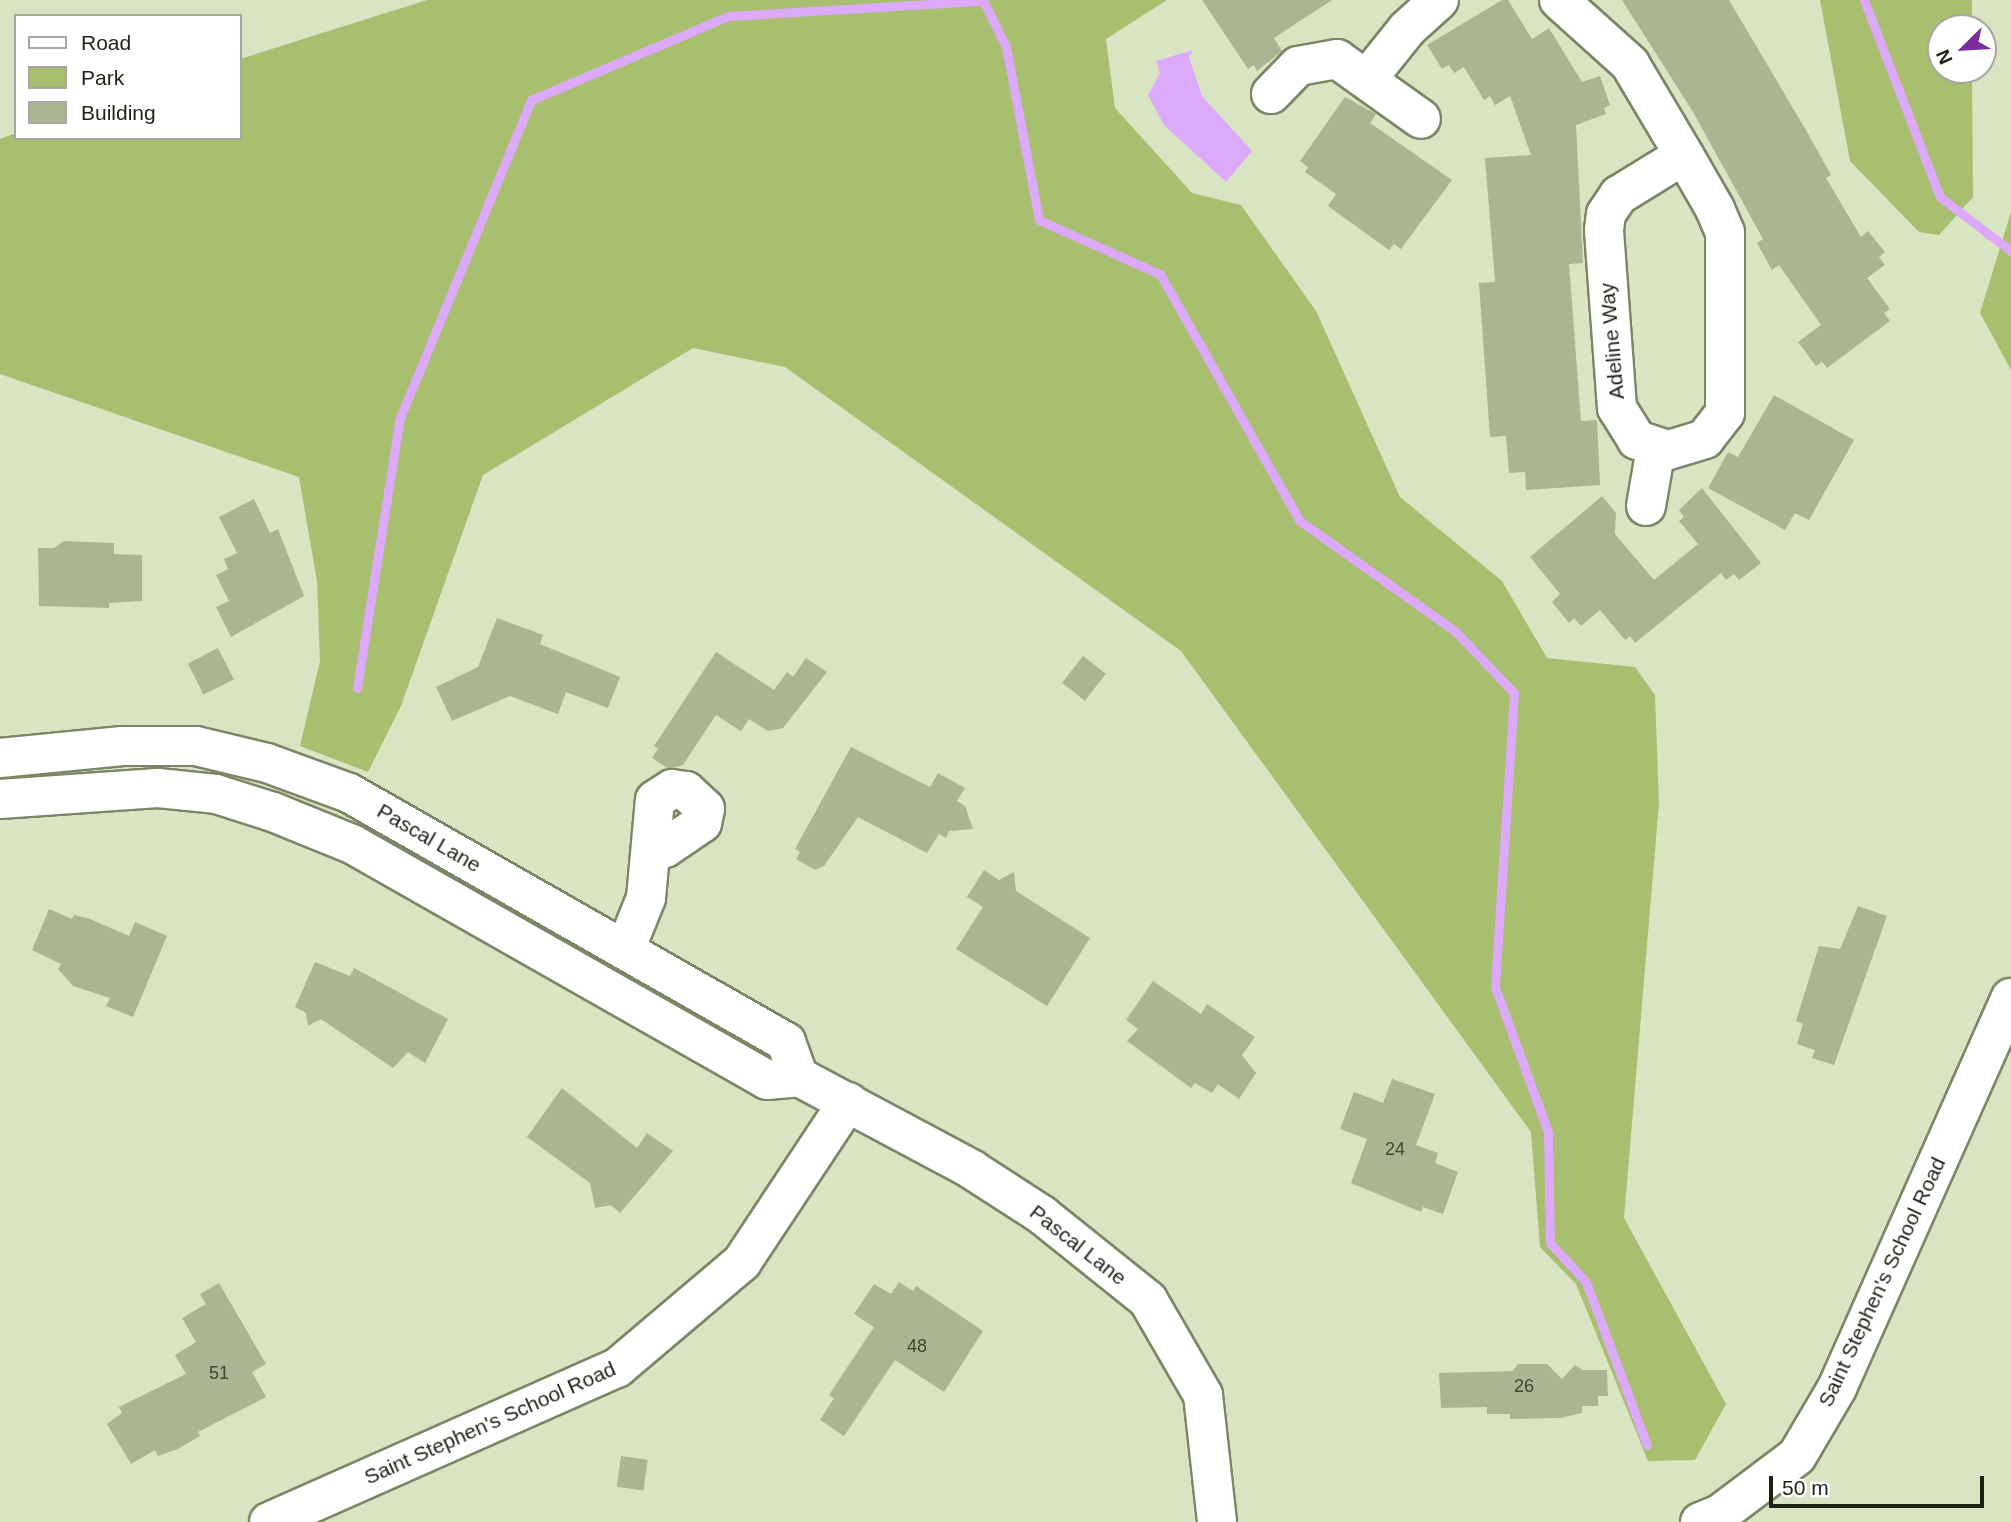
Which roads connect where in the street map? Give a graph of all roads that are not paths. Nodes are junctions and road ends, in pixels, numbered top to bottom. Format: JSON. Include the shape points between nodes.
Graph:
{"nodes":[{"id":1,"x":1439,"y":0,"type":"edge"},
{"id":2,"x":1559,"y":0,"type":"edge"},
{"id":3,"x":1367,"y":79,"type":"junction"},
{"id":4,"x":1271,"y":94,"type":"dead end"},
{"id":5,"x":1421,"y":119,"type":"dead end"},
{"id":6,"x":1684,"y":155,"type":"junction"},
{"id":7,"x":1656,"y":448,"type":"junction"},
{"id":8,"x":1646,"y":506,"type":"dead end"},
{"id":9,"x":0,"y":758,"type":"edge"},
{"id":10,"x":0,"y":799,"type":"edge"},
{"id":11,"x":652,"y":849,"type":"dead end"},
{"id":12,"x":625,"y":950,"type":"junction"},
{"id":13,"x":2011,"y":998,"type":"edge"},
{"id":14,"x":799,"y":1077,"type":"junction"},
{"id":15,"x":848,"y":1102,"type":"junction"},
{"id":16,"x":269,"y":1522,"type":"edge"},
{"id":17,"x":1217,"y":1522,"type":"edge"},
{"id":18,"x":1700,"y":1522,"type":"edge"}],
"edges":[{"from":1,"to":3,"type":"street","via":[[1406,29]]},
{"from":2,"to":6,"type":"street","via":[[1630,64]]},
{"from":3,"to":4,"type":"street","via":[[1337,59],[1314,60],[1288,71]]},
{"from":3,"to":5,"type":"street"},
{"from":6,"to":7,"type":"street","name":"Adeline Way","via":[[1619,195],[1604,230],[1616,408],[1630,434]]},
{"from":6,"to":7,"type":"street","via":[[1725,232],[1726,404],[1721,423],[1705,439],[1682,448]]},
{"from":7,"to":8,"type":"street"},
{"from":9,"to":12,"type":"street","name":"Pascal Lane","via":[[122,746],[196,746],[267,763],[349,793]]},
{"from":10,"to":14,"type":"street","name":"Pascal Lane","via":[[158,788],[216,794],[274,812],[352,844],[767,1080]]},
{"from":11,"to":12,"type":"street","via":[[646,898]]},
{"from":12,"to":14,"type":"street","name":"Pascal Lane","via":[[786,1042]]},
{"from":13,"to":18,"type":"street","name":"Saint Stephen's School Road","via":[[1837,1388],[1797,1456],[1720,1514]]},
{"from":14,"to":15,"type":"street","name":"Pascal Lane"},
{"from":15,"to":16,"type":"street","name":"Saint Stephen's School Road","via":[[742,1262],[617,1368]]},
{"from":15,"to":17,"type":"street","name":"Pascal Lane","via":[[1042,1215],[1148,1300],[1203,1395]]}]}
